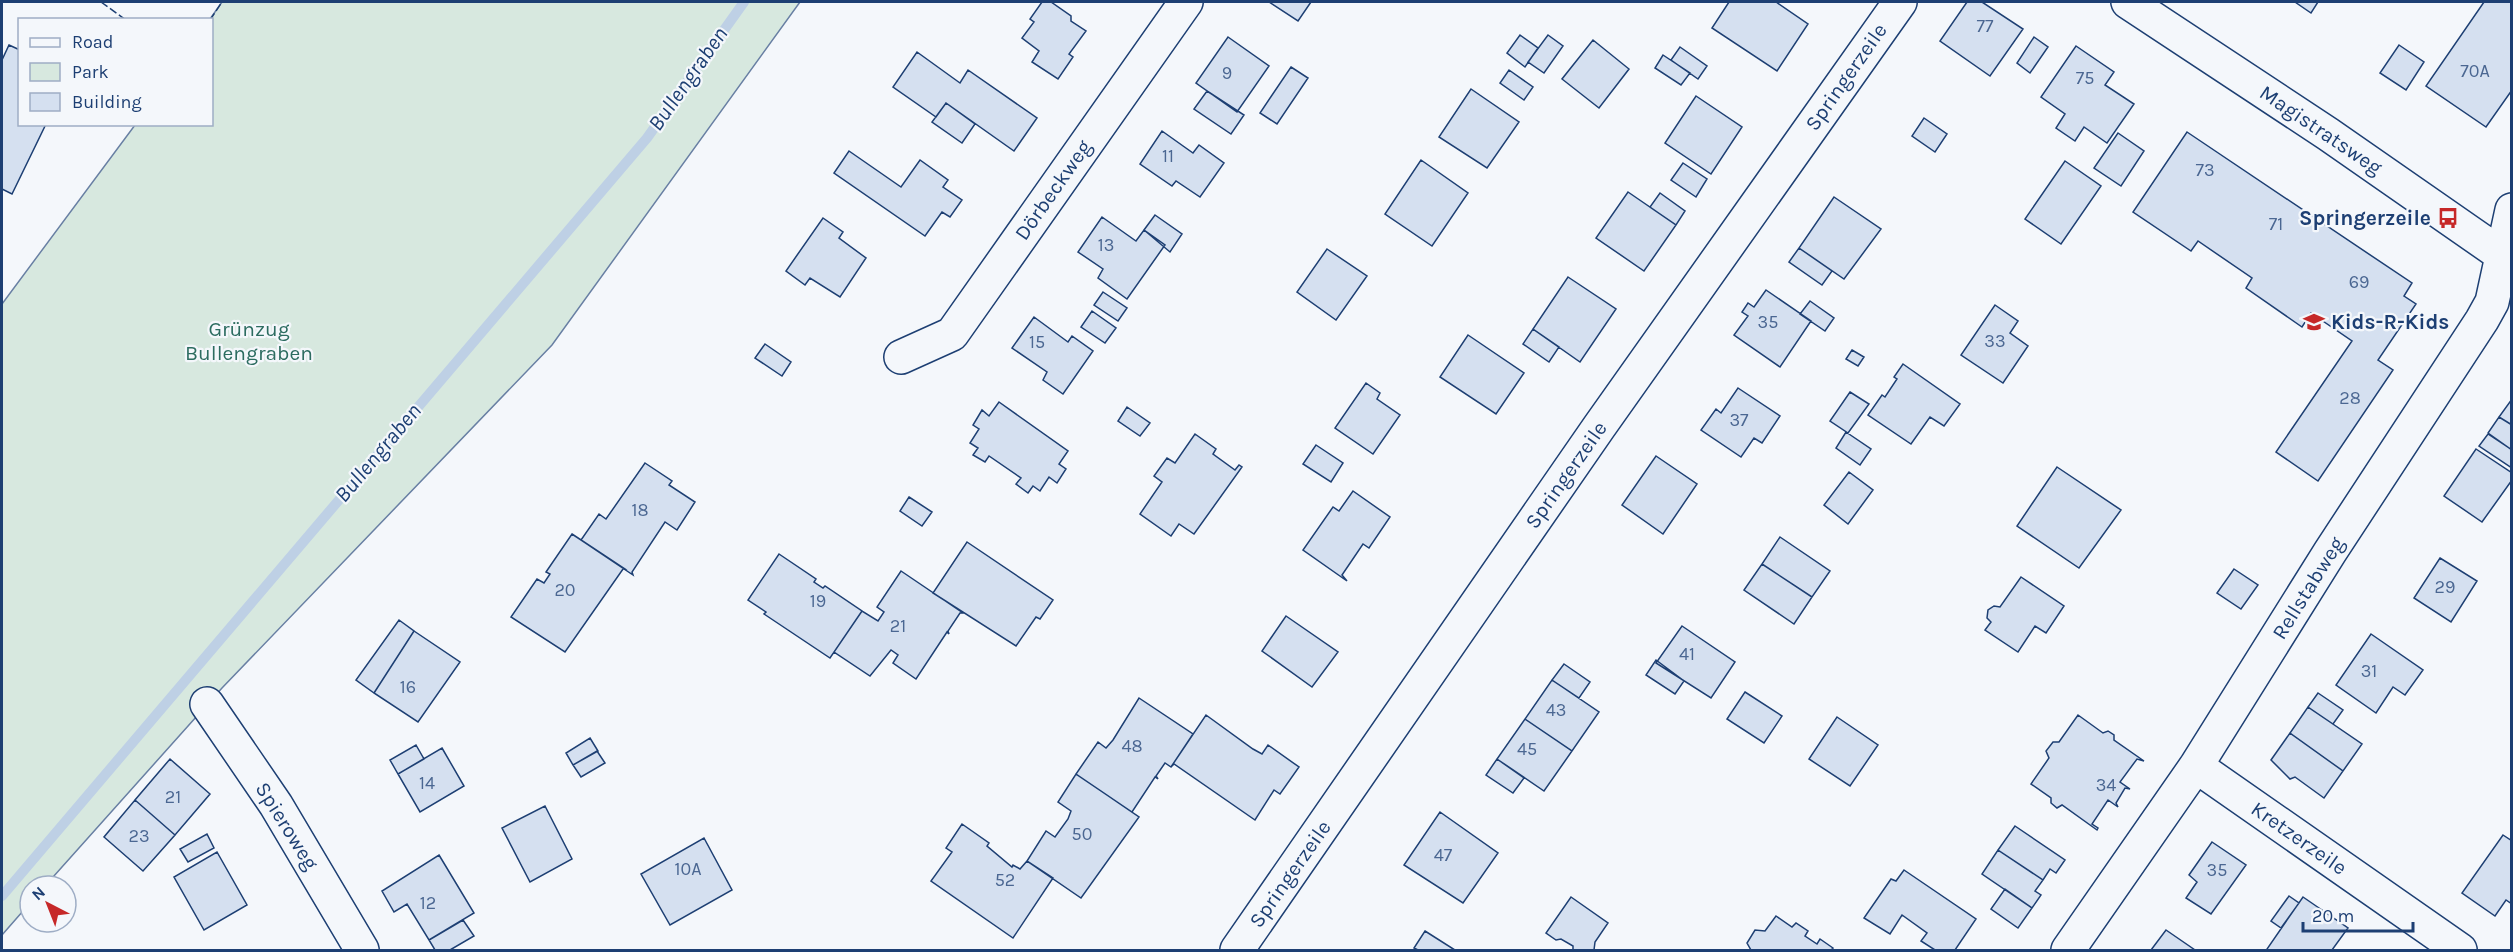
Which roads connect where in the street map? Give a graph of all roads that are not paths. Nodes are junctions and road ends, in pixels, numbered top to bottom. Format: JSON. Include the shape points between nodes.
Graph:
{"nodes":[{"id":1,"x":1186,"y":2,"type":"edge"},
{"id":2,"x":1900,"y":2,"type":"edge"},
{"id":3,"x":2128,"y":2,"type":"edge"},
{"id":4,"x":2511,"y":210,"type":"edge"},
{"id":5,"x":2506,"y":258,"type":"edge"},
{"id":6,"x":901,"y":357,"type":"dead end"},
{"id":7,"x":207,"y":704,"type":"dead end"},
{"id":8,"x":2196,"y":766,"type":"junction"},
{"id":9,"x":362,"y":951,"type":"edge"},
{"id":10,"x":1237,"y":951,"type":"edge"},
{"id":11,"x":2068,"y":951,"type":"edge"},
{"id":12,"x":2460,"y":951,"type":"edge"}],
"edges":[{"from":1,"to":6,"type":"street","name":"Dörbeckweg","via":[[952,334]]},
{"from":2,"to":10,"type":"street","name":"Springerzeile"},
{"from":3,"to":5,"type":"street","name":"Magistratsweg"},
{"from":4,"to":5,"type":"street","name":"Rellstabweg"},
{"from":5,"to":8,"type":"street","name":"Rellstabweg","via":[[2482,320]]},
{"from":7,"to":9,"type":"street","name":"Spieroweg","via":[[276,805]]},
{"from":8,"to":11,"type":"street","name":"Rellstabweg"},
{"from":8,"to":12,"type":"street","name":"Kretzerzeile"}]}
